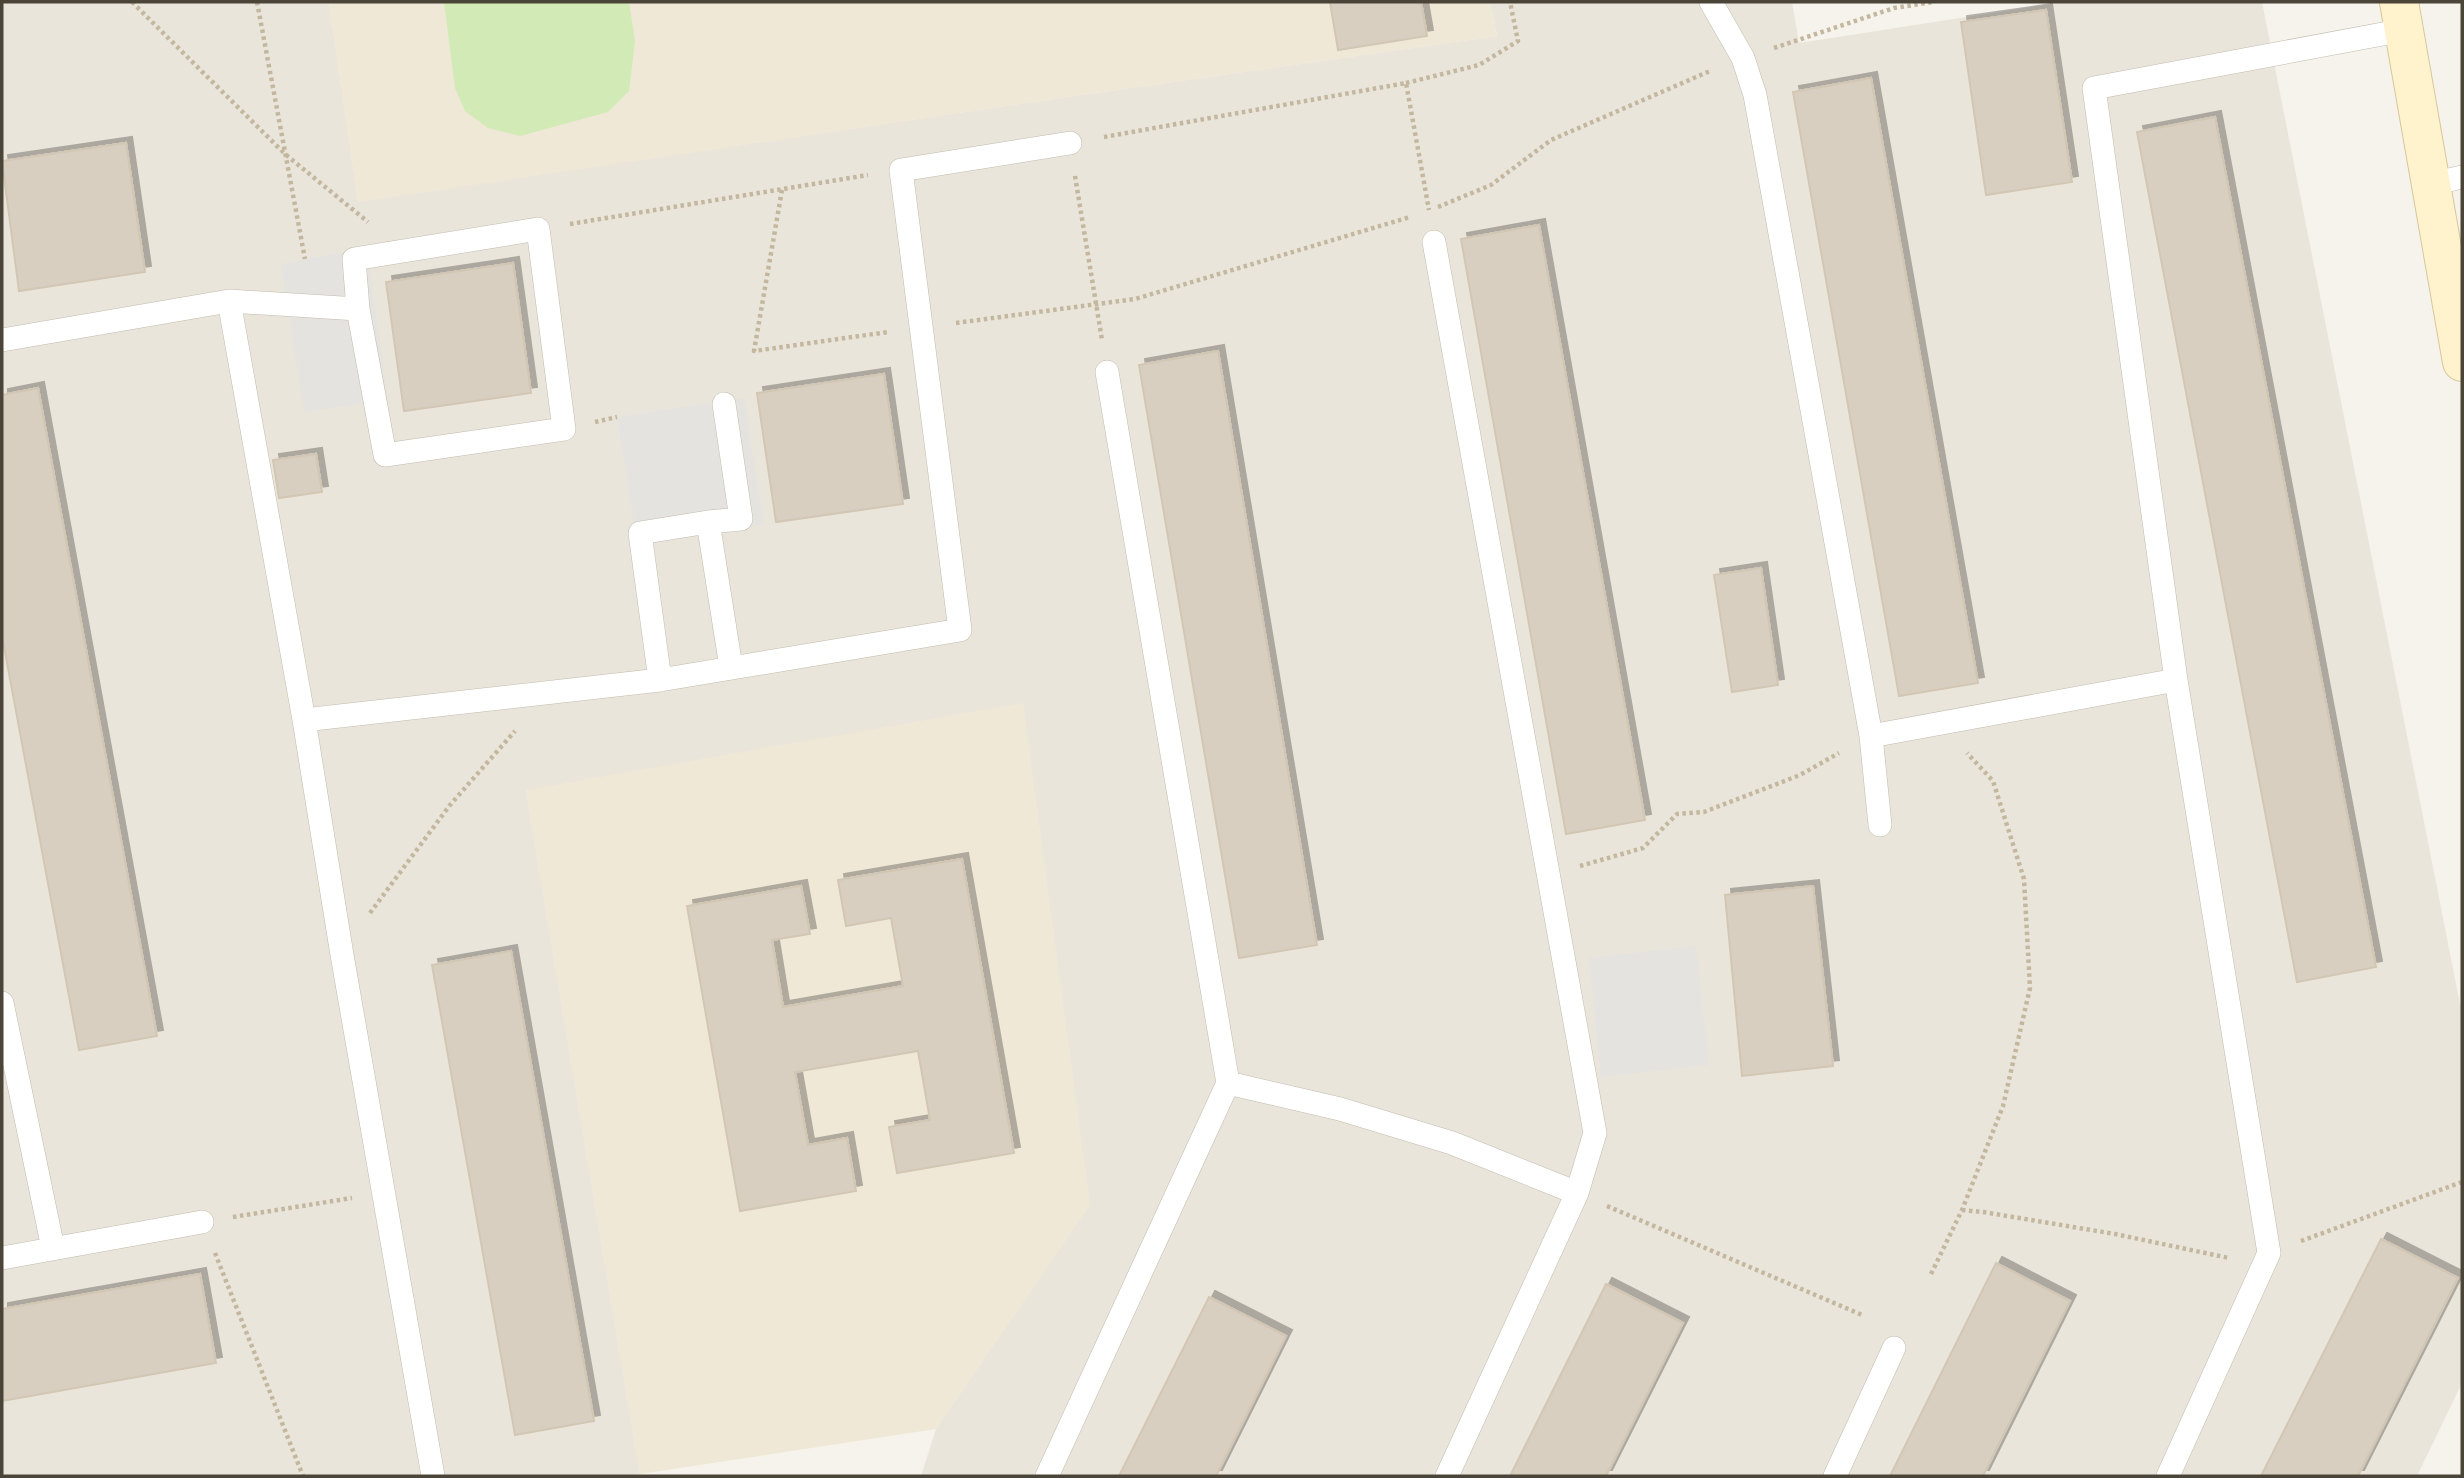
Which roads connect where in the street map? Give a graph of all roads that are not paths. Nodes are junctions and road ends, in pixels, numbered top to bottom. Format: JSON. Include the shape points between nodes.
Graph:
{"nodes":[{"id":1,"x":1711,"y":2,"type":"edge"},
{"id":2,"x":2401,"y":16,"type":"edge"},
{"id":3,"x":1070,"y":143,"type":"road end"},
{"id":4,"x":2447,"y":181,"type":"edge"},
{"id":5,"x":1434,"y":242,"type":"dead end"},
{"id":6,"x":229,"y":301,"type":"junction"},
{"id":7,"x":358,"y":309,"type":"junction"},
{"id":8,"x":2,"y":340,"type":"edge"},
{"id":9,"x":2462,"y":362,"type":"edge"},
{"id":10,"x":1107,"y":372,"type":"road end"},
{"id":11,"x":724,"y":404,"type":"dead end"},
{"id":12,"x":708,"y":522,"type":"junction"},
{"id":13,"x":731,"y":667,"type":"junction"},
{"id":14,"x":660,"y":680,"type":"junction"},
{"id":15,"x":2176,"y":680,"type":"junction"},
{"id":16,"x":304,"y":720,"type":"junction"},
{"id":17,"x":1871,"y":736,"type":"junction"},
{"id":18,"x":1880,"y":825,"type":"dead end"},
{"id":19,"x":2,"y":1003,"type":"edge"},
{"id":20,"x":1228,"y":1083,"type":"junction"},
{"id":21,"x":1577,"y":1193,"type":"junction"},
{"id":22,"x":202,"y":1222,"type":"road end"},
{"id":23,"x":52,"y":1248,"type":"junction"},
{"id":24,"x":2,"y":1258,"type":"edge"},
{"id":25,"x":1894,"y":1348,"type":"dead end"},
{"id":26,"x":433,"y":1476,"type":"edge"},
{"id":27,"x":1047,"y":1476,"type":"edge"},
{"id":28,"x":1447,"y":1476,"type":"edge"},
{"id":29,"x":1835,"y":1476,"type":"edge"},
{"id":30,"x":2168,"y":1476,"type":"edge"}],
"edges":[{"from":1,"to":17,"type":"lane","via":[[1743,58],[1755,95]]},
{"from":2,"to":4,"type":"street"},
{"from":2,"to":15,"type":"lane","via":[[2094,88]]},
{"from":3,"to":13,"type":"lane","via":[[901,170],[960,630]]},
{"from":4,"to":9,"type":"street"},
{"from":5,"to":21,"type":"lane","via":[[1595,1133]]},
{"from":6,"to":7,"type":"lane"},
{"from":6,"to":8,"type":"lane"},
{"from":6,"to":16,"type":"lane"},
{"from":7,"to":7,"type":"lane","via":[[385,455],[564,429],[538,229],[354,259]]},
{"from":10,"to":20,"type":"lane"},
{"from":11,"to":12,"type":"lane","via":[[741,519]]},
{"from":12,"to":13,"type":"lane"},
{"from":12,"to":14,"type":"lane","via":[[640,533]]},
{"from":13,"to":14,"type":"lane"},
{"from":14,"to":16,"type":"lane"},
{"from":15,"to":17,"type":"lane"},
{"from":15,"to":30,"type":"lane","via":[[2269,1253]]},
{"from":16,"to":26,"type":"lane"},
{"from":17,"to":18,"type":"lane"},
{"from":19,"to":23,"type":"lane"},
{"from":20,"to":21,"type":"lane","via":[[1340,1109],[1452,1143]]},
{"from":20,"to":27,"type":"lane"},
{"from":21,"to":28,"type":"lane"},
{"from":22,"to":23,"type":"lane"},
{"from":23,"to":24,"type":"lane"},
{"from":25,"to":29,"type":"lane"}]}
